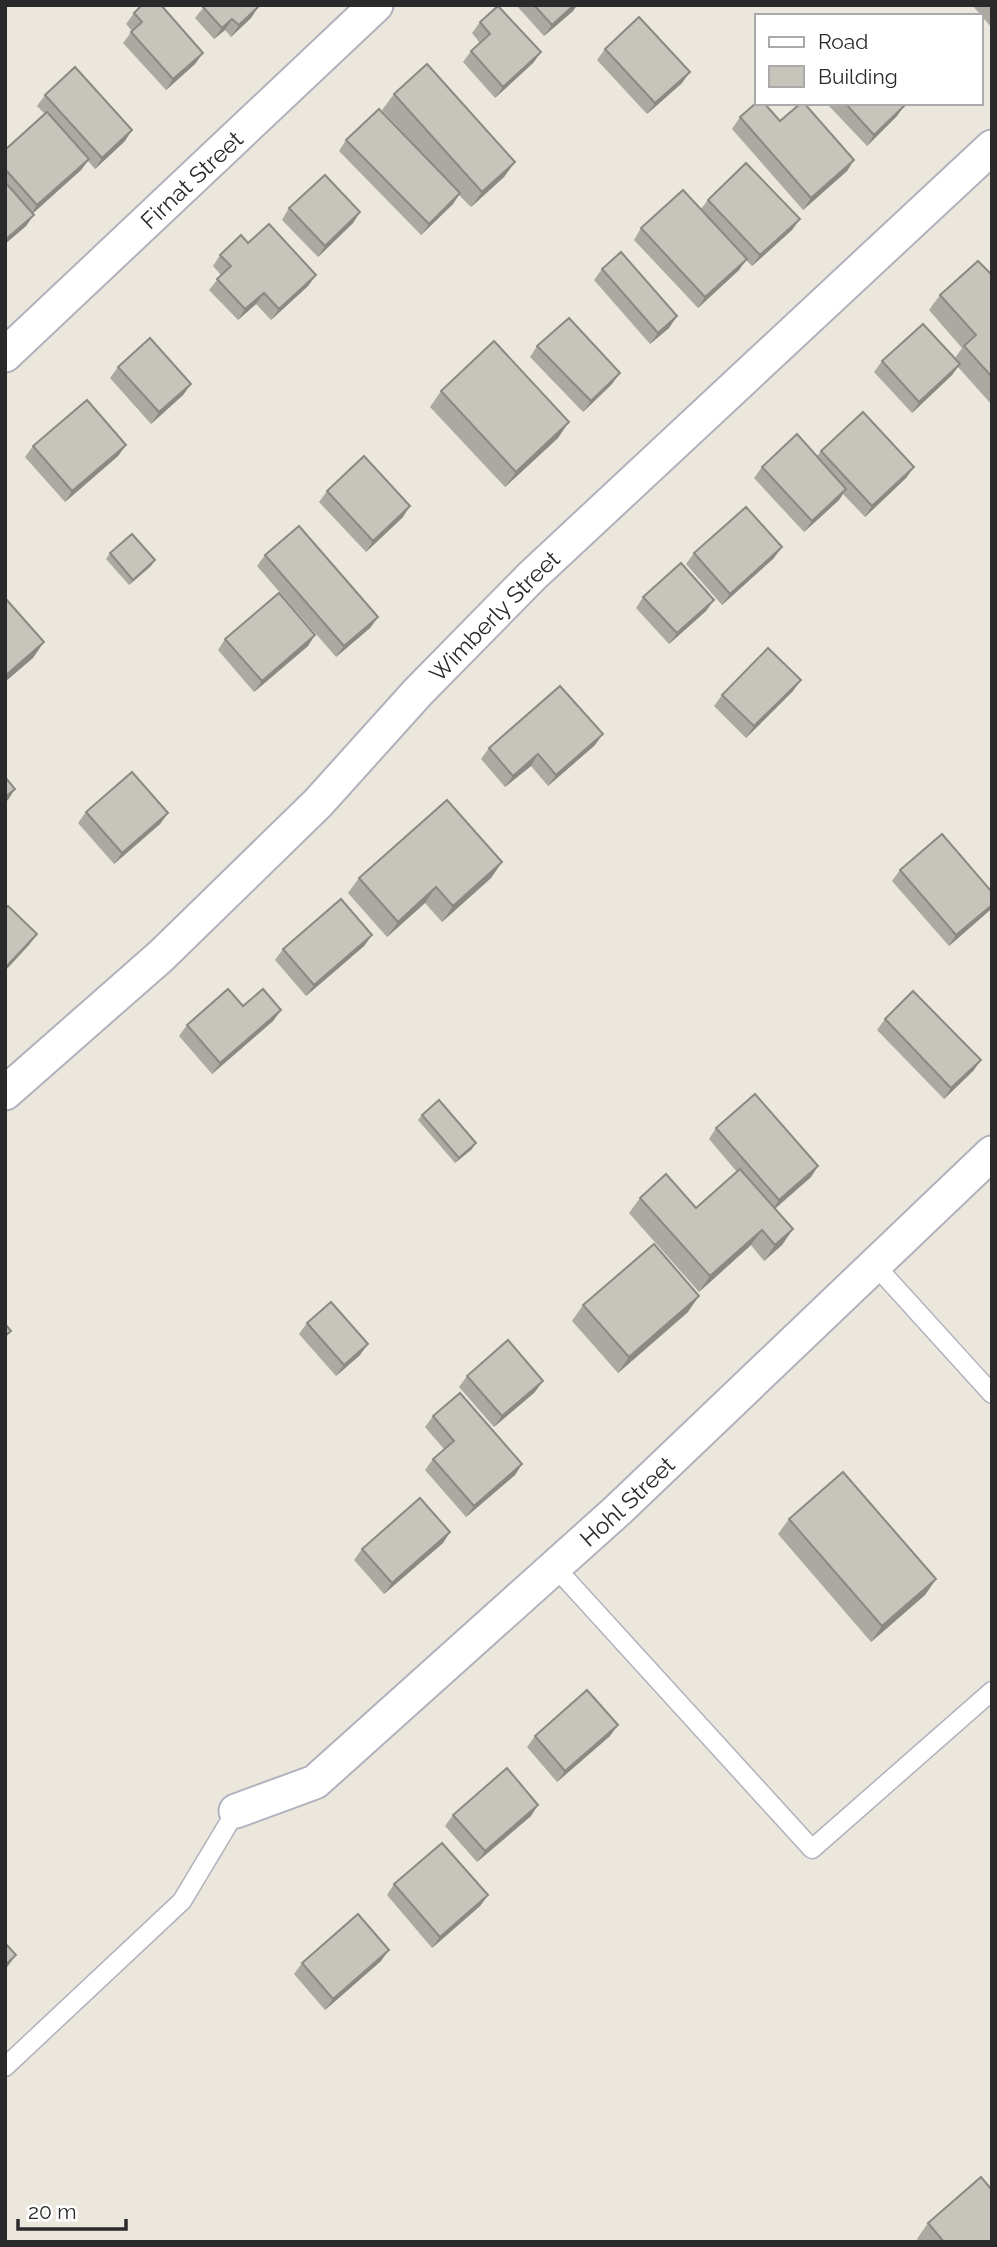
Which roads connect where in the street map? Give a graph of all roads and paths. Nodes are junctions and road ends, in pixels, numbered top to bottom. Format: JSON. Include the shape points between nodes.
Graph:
{"nodes":[{"id":1,"x":376,"y":5,"type":"edge"},
{"id":2,"x":992,"y":148,"type":"edge"},
{"id":3,"x":5,"y":355,"type":"edge"},
{"id":4,"x":5,"y":1093,"type":"edge"},
{"id":5,"x":992,"y":1153,"type":"edge"},
{"id":6,"x":875,"y":1265,"type":"junction"},
{"id":7,"x":992,"y":1394,"type":"edge"},
{"id":8,"x":555,"y":1567,"type":"junction"},
{"id":9,"x":992,"y":1691,"type":"edge"},
{"id":10,"x":236,"y":1811,"type":"joint"},
{"id":11,"x":5,"y":2067,"type":"edge"}],
"edges":[{"from":1,"to":3,"type":"street","name":"Firnat Street"},
{"from":2,"to":4,"type":"street","name":"Wimberly Street","via":[[533,576],[418,692],[318,803],[161,956]]},
{"from":5,"to":6,"type":"street","name":"Hohl Street"},
{"from":6,"to":7,"type":"lane"},
{"from":6,"to":8,"type":"street","name":"Hohl Street"},
{"from":8,"to":9,"type":"lane","via":[[812,1849]]},
{"from":8,"to":10,"type":"street","name":"Hohl Street","via":[[315,1782]]},
{"from":10,"to":11,"type":"lane","via":[[182,1901]]}]}
